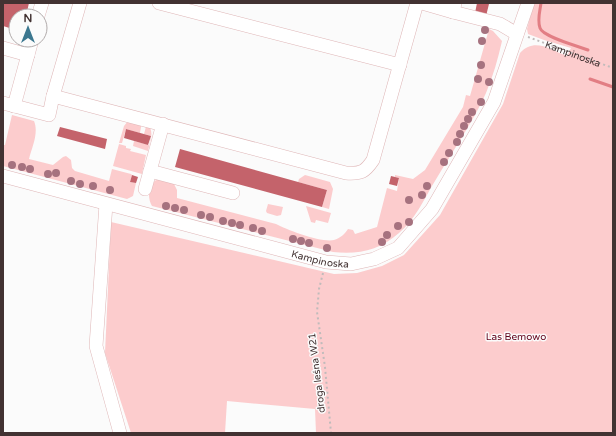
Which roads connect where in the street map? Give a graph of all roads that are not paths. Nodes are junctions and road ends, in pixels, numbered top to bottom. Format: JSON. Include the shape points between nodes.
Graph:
{"nodes":[{"id":1,"x":80,"y":3,"type":"edge"},
{"id":2,"x":159,"y":3,"type":"edge"},
{"id":3,"x":417,"y":3,"type":"edge"},
{"id":4,"x":422,"y":3,"type":"edge"},
{"id":5,"x":528,"y":3,"type":"edge"},
{"id":6,"x":454,"y":7,"type":"edge"},
{"id":7,"x":517,"y":34,"type":"junction"},
{"id":8,"x":3,"y":48,"type":"edge"},
{"id":9,"x":30,"y":48,"type":"edge"},
{"id":10,"x":28,"y":55,"type":"junction"},
{"id":11,"x":400,"y":65,"type":"junction"},
{"id":12,"x":53,"y":96,"type":"junction"},
{"id":13,"x":9,"y":105,"type":"edge"},
{"id":14,"x":163,"y":124,"type":"junction"},
{"id":15,"x":150,"y":171,"type":"junction"},
{"id":16,"x":3,"y":176,"type":"edge"},
{"id":17,"x":145,"y":189,"type":"dead end"},
{"id":18,"x":233,"y":193,"type":"dead end"},
{"id":19,"x":106,"y":204,"type":"junction"},
{"id":20,"x":120,"y":433,"type":"edge"}],
"edges":[{"from":1,"to":12,"type":"street"},
{"from":2,"to":11,"type":"street"},
{"from":3,"to":11,"type":"street"},
{"from":4,"to":6,"type":"street"},
{"from":5,"to":7,"type":"street","name":"Kampinoska"},
{"from":6,"to":7,"type":"street","via":[[500,24]]},
{"from":7,"to":19,"type":"street","name":"Kampinoska","via":[[494,102],[432,209],[398,248],[374,259],[351,264],[326,262]]},
{"from":8,"to":10,"type":"street"},
{"from":9,"to":10,"type":"street"},
{"from":10,"to":13,"type":"street"},
{"from":11,"to":14,"type":"street","via":[[373,160],[366,170],[356,173]]},
{"from":12,"to":13,"type":"street","via":[[48,115]]},
{"from":12,"to":14,"type":"street"},
{"from":14,"to":15,"type":"street"},
{"from":15,"to":17,"type":"street"},
{"from":15,"to":18,"type":"street"},
{"from":16,"to":19,"type":"street","name":"Kampinoska"},
{"from":19,"to":20,"type":"street","via":[[96,346]]}]}
